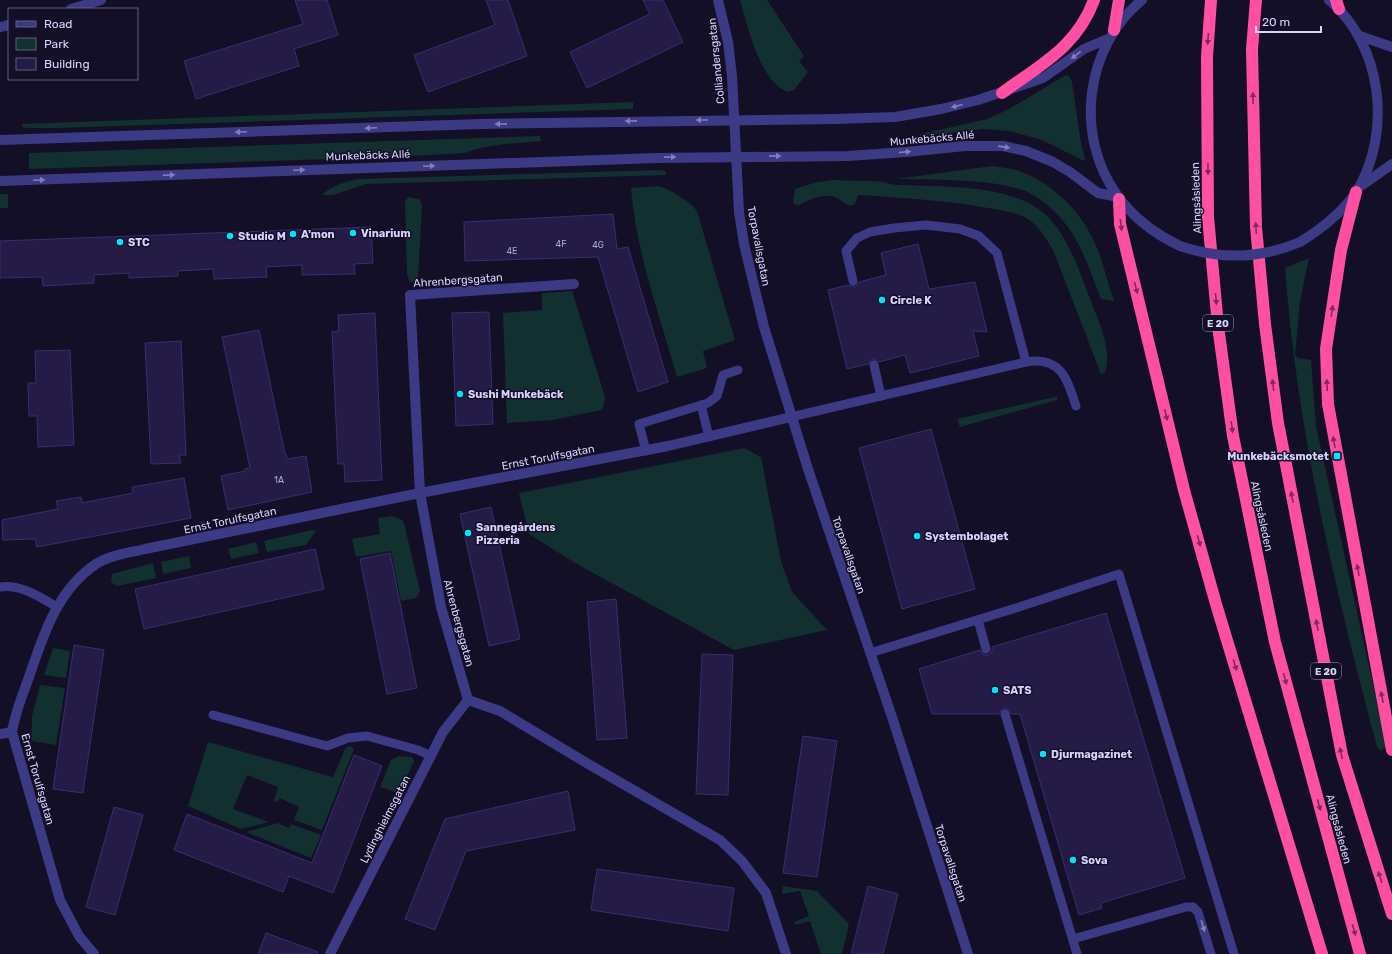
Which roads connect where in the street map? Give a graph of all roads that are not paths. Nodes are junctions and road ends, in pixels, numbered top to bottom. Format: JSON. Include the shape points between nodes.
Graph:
{"nodes":[{"id":1,"x":102,"y":0,"type":"edge"},
{"id":2,"x":718,"y":0,"type":"edge"},
{"id":3,"x":1094,"y":0,"type":"edge"},
{"id":4,"x":1119,"y":0,"type":"edge"},
{"id":5,"x":1142,"y":0,"type":"edge"},
{"id":6,"x":1211,"y":0,"type":"edge"},
{"id":7,"x":1256,"y":0,"type":"edge"},
{"id":8,"x":1329,"y":0,"type":"edge"},
{"id":9,"x":1337,"y":5,"type":"edge"},
{"id":10,"x":74,"y":8,"type":"edge"},
{"id":11,"x":1112,"y":34,"type":"junction"},
{"id":12,"x":1360,"y":36,"type":"junction"},
{"id":13,"x":1392,"y":47,"type":"edge"},
{"id":14,"x":1002,"y":93,"type":"junction"},
{"id":15,"x":734,"y":120,"type":"junction"},
{"id":16,"x":0,"y":140,"type":"edge"},
{"id":17,"x":736,"y":157,"type":"junction"},
{"id":18,"x":1392,"y":164,"type":"edge"},
{"id":19,"x":0,"y":181,"type":"edge"},
{"id":20,"x":1358,"y":190,"type":"junction"},
{"id":21,"x":1119,"y":198,"type":"junction"},
{"id":22,"x":853,"y":281,"type":"dead end"},
{"id":23,"x":574,"y":284,"type":"dead end"},
{"id":24,"x":1026,"y":362,"type":"junction"},
{"id":25,"x":874,"y":365,"type":"dead end"},
{"id":26,"x":738,"y":370,"type":"dead end"},
{"id":27,"x":881,"y":396,"type":"junction"},
{"id":28,"x":700,"y":405,"type":"junction"},
{"id":29,"x":1076,"y":406,"type":"dead end"},
{"id":30,"x":791,"y":417,"type":"junction"},
{"id":31,"x":709,"y":437,"type":"junction"},
{"id":32,"x":646,"y":451,"type":"junction"},
{"id":33,"x":420,"y":493,"type":"junction"},
{"id":34,"x":0,"y":588,"type":"edge"},
{"id":35,"x":57,"y":607,"type":"junction"},
{"id":36,"x":978,"y":620,"type":"junction"},
{"id":37,"x":986,"y":649,"type":"dead end"},
{"id":38,"x":870,"y":653,"type":"junction"},
{"id":39,"x":468,"y":700,"type":"junction"},
{"id":40,"x":1005,"y":714,"type":"dead end"},
{"id":41,"x":213,"y":715,"type":"dead end"},
{"id":42,"x":12,"y":732,"type":"junction"},
{"id":43,"x":0,"y":734,"type":"edge"},
{"id":44,"x":1392,"y":750,"type":"edge"},
{"id":45,"x":431,"y":756,"type":"junction"},
{"id":46,"x":1392,"y":914,"type":"edge"},
{"id":47,"x":1073,"y":939,"type":"junction"},
{"id":48,"x":94,"y":954,"type":"edge"},
{"id":49,"x":330,"y":954,"type":"edge"},
{"id":50,"x":786,"y":954,"type":"edge"},
{"id":51,"x":968,"y":954,"type":"edge"},
{"id":52,"x":1077,"y":954,"type":"edge"},
{"id":53,"x":1211,"y":954,"type":"edge"},
{"id":54,"x":1234,"y":954,"type":"edge"},
{"id":55,"x":1322,"y":954,"type":"edge"},
{"id":56,"x":1360,"y":954,"type":"edge"}],
"edges":[{"from":1,"to":10,"type":"street"},
{"from":2,"to":15,"type":"street","name":"Colliandersgatan","via":[[728,42]]},
{"from":3,"to":14,"type":"highway","via":[[1084,22],[1071,41],[1043,66]]},
{"from":4,"to":11,"type":"highway"},
{"from":5,"to":11,"type":"street"},
{"from":6,"to":56,"type":"highway","name":"Alingsåsleden","number":"E 20","one_way":true,"via":[[1207,57],[1208,217],[1218,326],[1233,436],[1275,642]]},
{"from":46,"to":7,"type":"highway","number":"E 20","one_way":true,"via":[[1342,755],[1278,423],[1256,227],[1252,49]]},
{"from":8,"to":9,"type":"street"},
{"from":9,"to":12,"type":"street"},
{"from":11,"to":14,"type":"street","one_way":true,"via":[[1084,49],[1043,78]]},
{"from":11,"to":21,"type":"street","via":[[1094,77],[1090,119],[1098,160]]},
{"from":12,"to":13,"type":"street"},
{"from":12,"to":20,"type":"street","via":[[1374,68],[1380,115],[1374,155]]},
{"from":14,"to":15,"type":"street","one_way":true,"via":[[941,109],[895,117]]},
{"from":15,"to":16,"type":"street","one_way":true,"via":[[472,124]]},
{"from":15,"to":17,"type":"street"},
{"from":19,"to":17,"type":"street","name":"Munkebäcks Allé","one_way":true,"via":[[326,168]]},
{"from":17,"to":21,"type":"street","name":"Munkebäcks Allé","one_way":true,"via":[[848,156],[965,146],[1003,146],[1026,151],[1053,162],[1098,193]]},
{"from":17,"to":30,"type":"street","name":"Torpavallsgatan","via":[[739,212],[744,244],[764,326]]},
{"from":18,"to":20,"type":"street"},
{"from":20,"to":21,"type":"street","bridge":true,"via":[[1332,220],[1300,242],[1271,252],[1240,257],[1210,255],[1180,246],[1140,222]]},
{"from":44,"to":20,"type":"highway","one_way":true,"via":[[1328,404],[1326,349],[1341,250]]},
{"from":21,"to":55,"type":"highway","one_way":true,"via":[[1120,224],[1184,490],[1218,612]]},
{"from":22,"to":24,"type":"lane","via":[[846,251],[857,238],[870,232],[926,225],[960,229],[979,236],[997,253]]},
{"from":23,"to":33,"type":"street","name":"Ahrenbergsgatan","via":[[410,295]]},
{"from":24,"to":27,"type":"lane"},
{"from":24,"to":29,"type":"lane","via":[[1043,362],[1054,365],[1061,371],[1066,377]]},
{"from":25,"to":27,"type":"lane"},
{"from":26,"to":28,"type":"lane","via":[[723,375],[717,396]]},
{"from":27,"to":30,"type":"lane"},
{"from":28,"to":31,"type":"lane"},
{"from":28,"to":32,"type":"lane","via":[[639,424]]},
{"from":30,"to":31,"type":"street","name":"Ernst Torulfsgatan"},
{"from":30,"to":38,"type":"street","name":"Torpavallsgatan"},
{"from":31,"to":32,"type":"street","name":"Ernst Torulfsgatan"},
{"from":32,"to":33,"type":"street","name":"Ernst Torulfsgatan"},
{"from":33,"to":35,"type":"street","name":"Ernst Torulfsgatan","via":[[116,556],[97,564],[82,575]]},
{"from":33,"to":39,"type":"street","name":"Ahrenbergsgatan","via":[[441,607]]},
{"from":34,"to":35,"type":"lane","via":[[23,590]]},
{"from":35,"to":42,"type":"street","name":"Ernst Torulfsgatan","via":[[42,640],[15,715]]},
{"from":36,"to":37,"type":"lane"},
{"from":36,"to":38,"type":"lane"},
{"from":36,"to":54,"type":"lane","via":[[1119,574]]},
{"from":38,"to":51,"type":"street","name":"Torpavallsgatan"},
{"from":39,"to":45,"type":"street","name":"Lydinghielmsgatan","via":[[443,732]]},
{"from":39,"to":50,"type":"street","via":[[500,711],[720,840],[742,861],[766,893]]},
{"from":40,"to":47,"type":"lane"},
{"from":41,"to":45,"type":"lane","via":[[327,746],[348,738],[367,736]]},
{"from":42,"to":43,"type":"street"},
{"from":42,"to":48,"type":"street","name":"Ernst Torulfsgatan","via":[[60,900],[79,936]]},
{"from":45,"to":49,"type":"street","name":"Lydinghielmsgatan"},
{"from":47,"to":52,"type":"lane"},
{"from":47,"to":53,"type":"lane","one_way":true,"via":[[1193,907],[1198,912]]}]}
